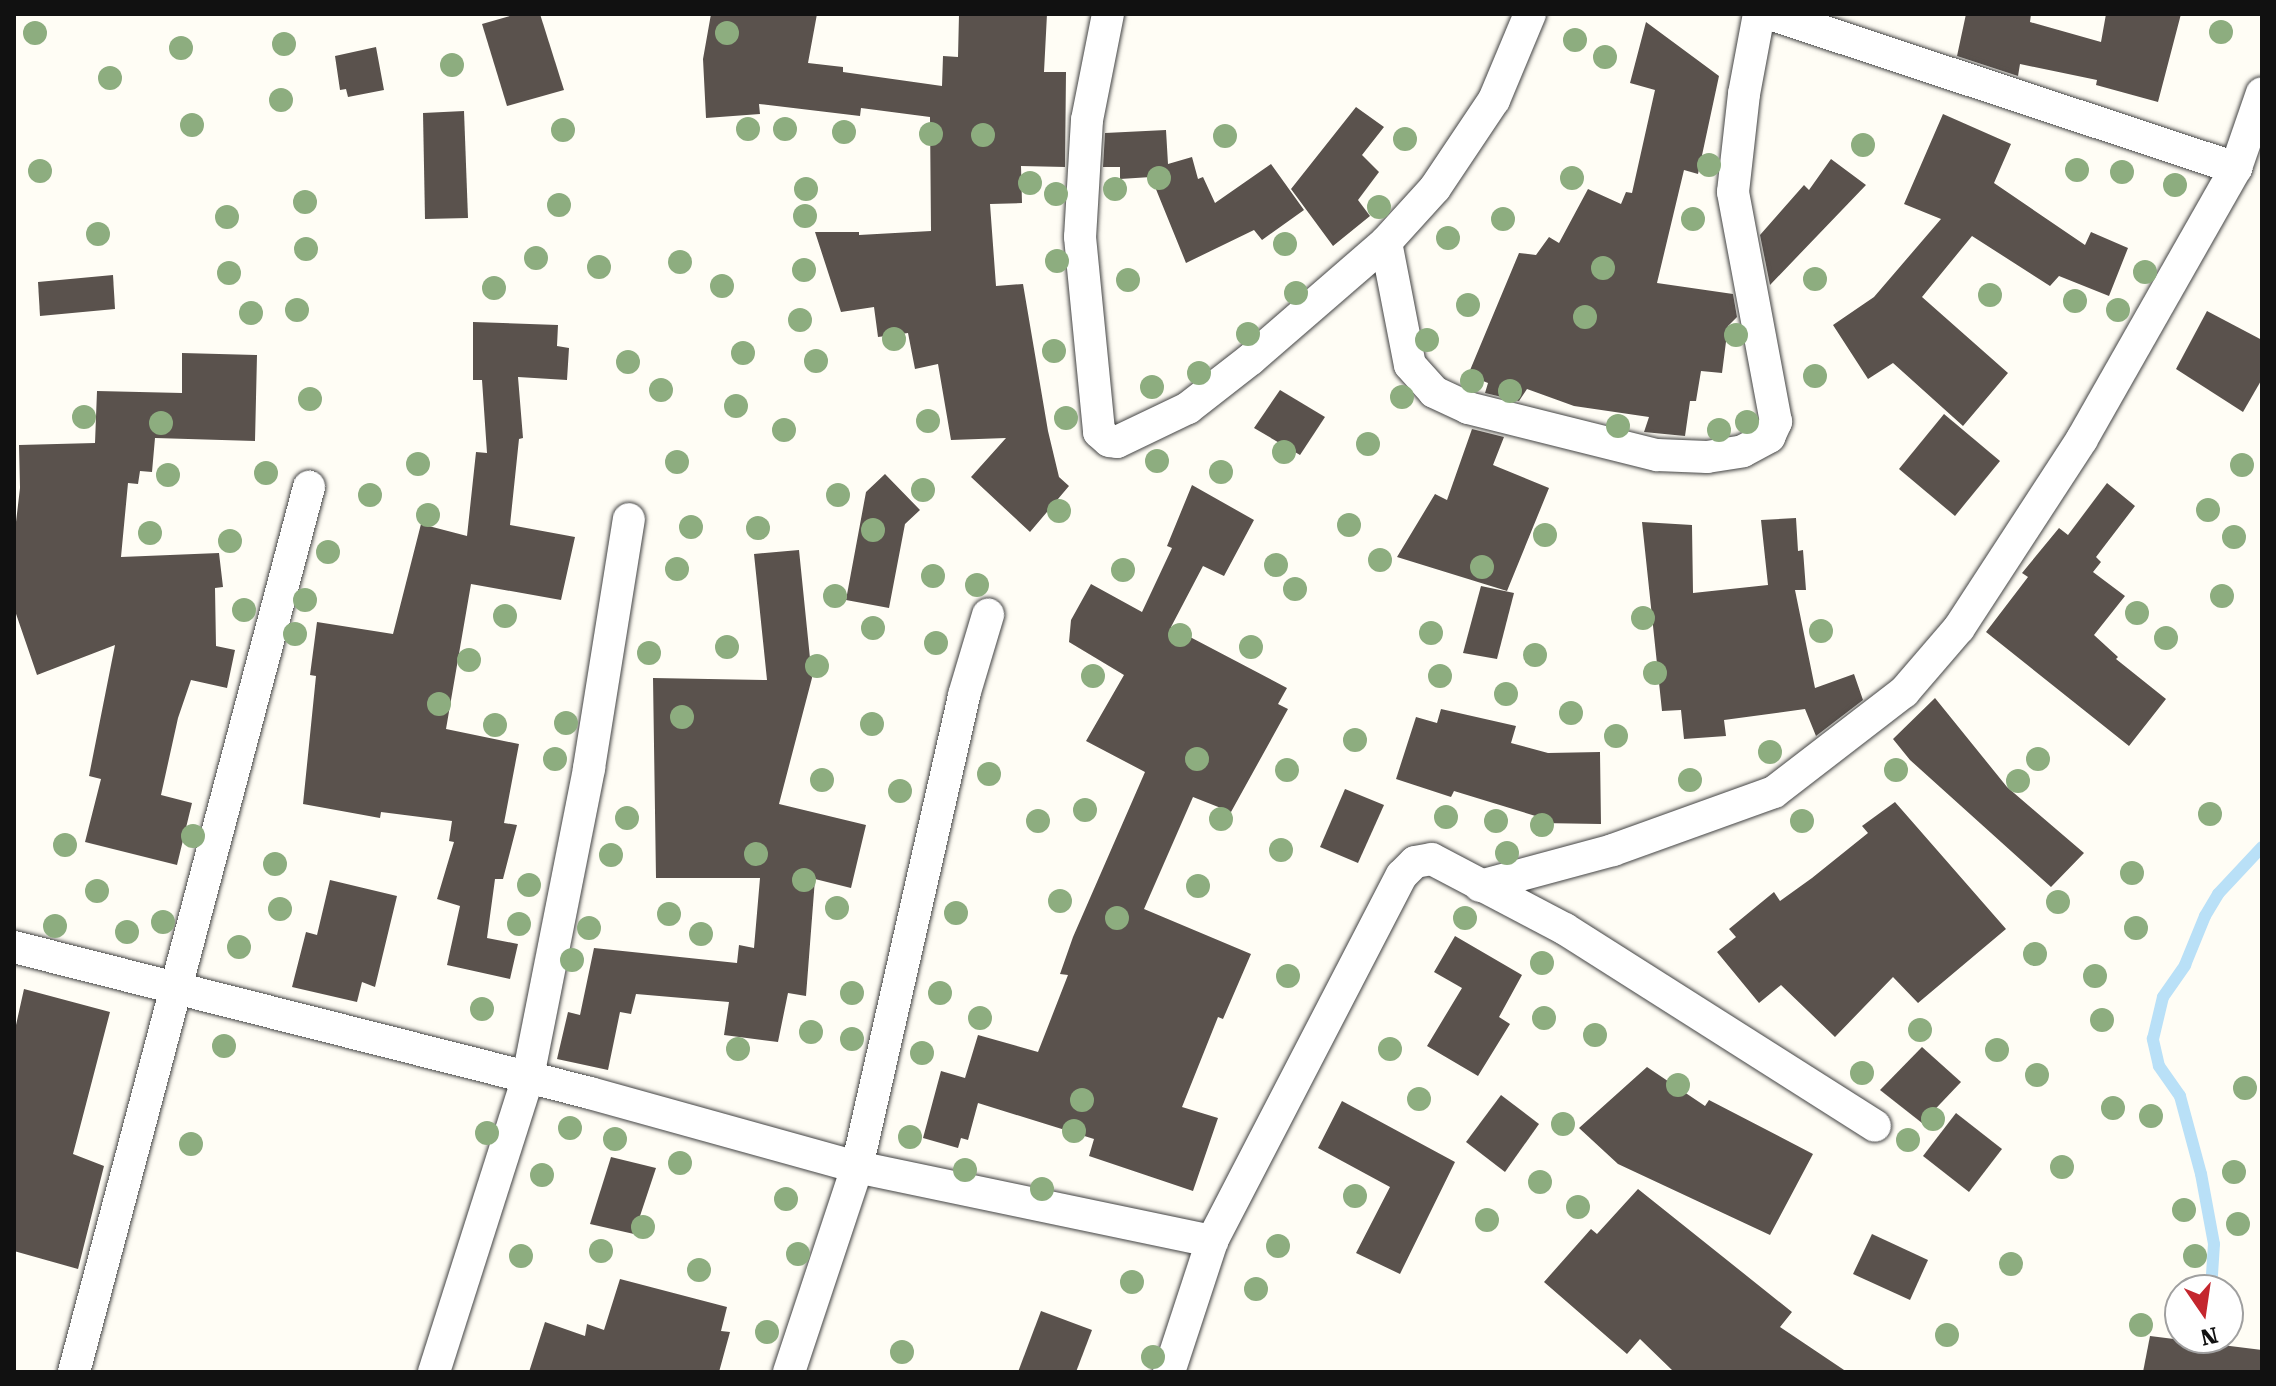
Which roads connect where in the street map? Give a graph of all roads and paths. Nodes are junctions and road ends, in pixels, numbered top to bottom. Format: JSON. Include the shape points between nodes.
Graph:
{"nodes":[{"id":1,"x":1108,"y":14,"type":"edge"},
{"id":2,"x":1530,"y":14,"type":"edge"},
{"id":3,"x":1759,"y":14,"type":"edge"},
{"id":4,"x":1770,"y":14,"type":"edge"},
{"id":5,"x":2262,"y":93,"type":"edge"},
{"id":6,"x":2236,"y":168,"type":"junction"},
{"id":7,"x":1386,"y":242,"type":"junction"},
{"id":8,"x":309,"y":487,"type":"dead end"},
{"id":9,"x":629,"y":519,"type":"dead end"},
{"id":10,"x":988,"y":615,"type":"dead end"},
{"id":11,"x":1480,"y":886,"type":"junction"},
{"id":12,"x":14,"y":947,"type":"edge"},
{"id":13,"x":175,"y":985,"type":"junction"},
{"id":14,"x":528,"y":1077,"type":"junction"},
{"id":15,"x":1875,"y":1126,"type":"dead end"},
{"id":16,"x":857,"y":1167,"type":"junction"},
{"id":17,"x":1212,"y":1241,"type":"junction"},
{"id":18,"x":74,"y":1372,"type":"edge"},
{"id":19,"x":434,"y":1372,"type":"edge"},
{"id":20,"x":789,"y":1372,"type":"edge"},
{"id":21,"x":1169,"y":1372,"type":"edge"}],
"edges":[{"from":1,"to":7,"type":"street","via":[[1087,120],[1080,237],[1099,432],[1104,438],[1117,442],[1188,408]]},
{"from":2,"to":7,"type":"street","via":[[1494,100],[1435,188]]},
{"from":3,"to":7,"type":"street","via":[[1733,192],[1776,422],[1769,437],[1743,451],[1707,457],[1657,455],[1468,408],[1434,392],[1410,365]]},
{"from":4,"to":6,"type":"street"},
{"from":5,"to":6,"type":"street"},
{"from":6,"to":11,"type":"street","via":[[2082,439],[1959,628],[1904,692],[1774,792],[1613,850]]},
{"from":8,"to":13,"type":"street"},
{"from":9,"to":14,"type":"street","via":[[589,768]]},
{"from":10,"to":16,"type":"street","via":[[964,695]]},
{"from":11,"to":15,"type":"street","via":[[1565,929]]},
{"from":11,"to":17,"type":"street","via":[[1432,859],[1415,862],[1402,875]]},
{"from":12,"to":13,"type":"street"},
{"from":13,"to":14,"type":"street"},
{"from":13,"to":18,"type":"street"},
{"from":14,"to":16,"type":"street"},
{"from":14,"to":19,"type":"street"},
{"from":16,"to":17,"type":"street"},
{"from":16,"to":20,"type":"street"},
{"from":17,"to":21,"type":"street"}]}
